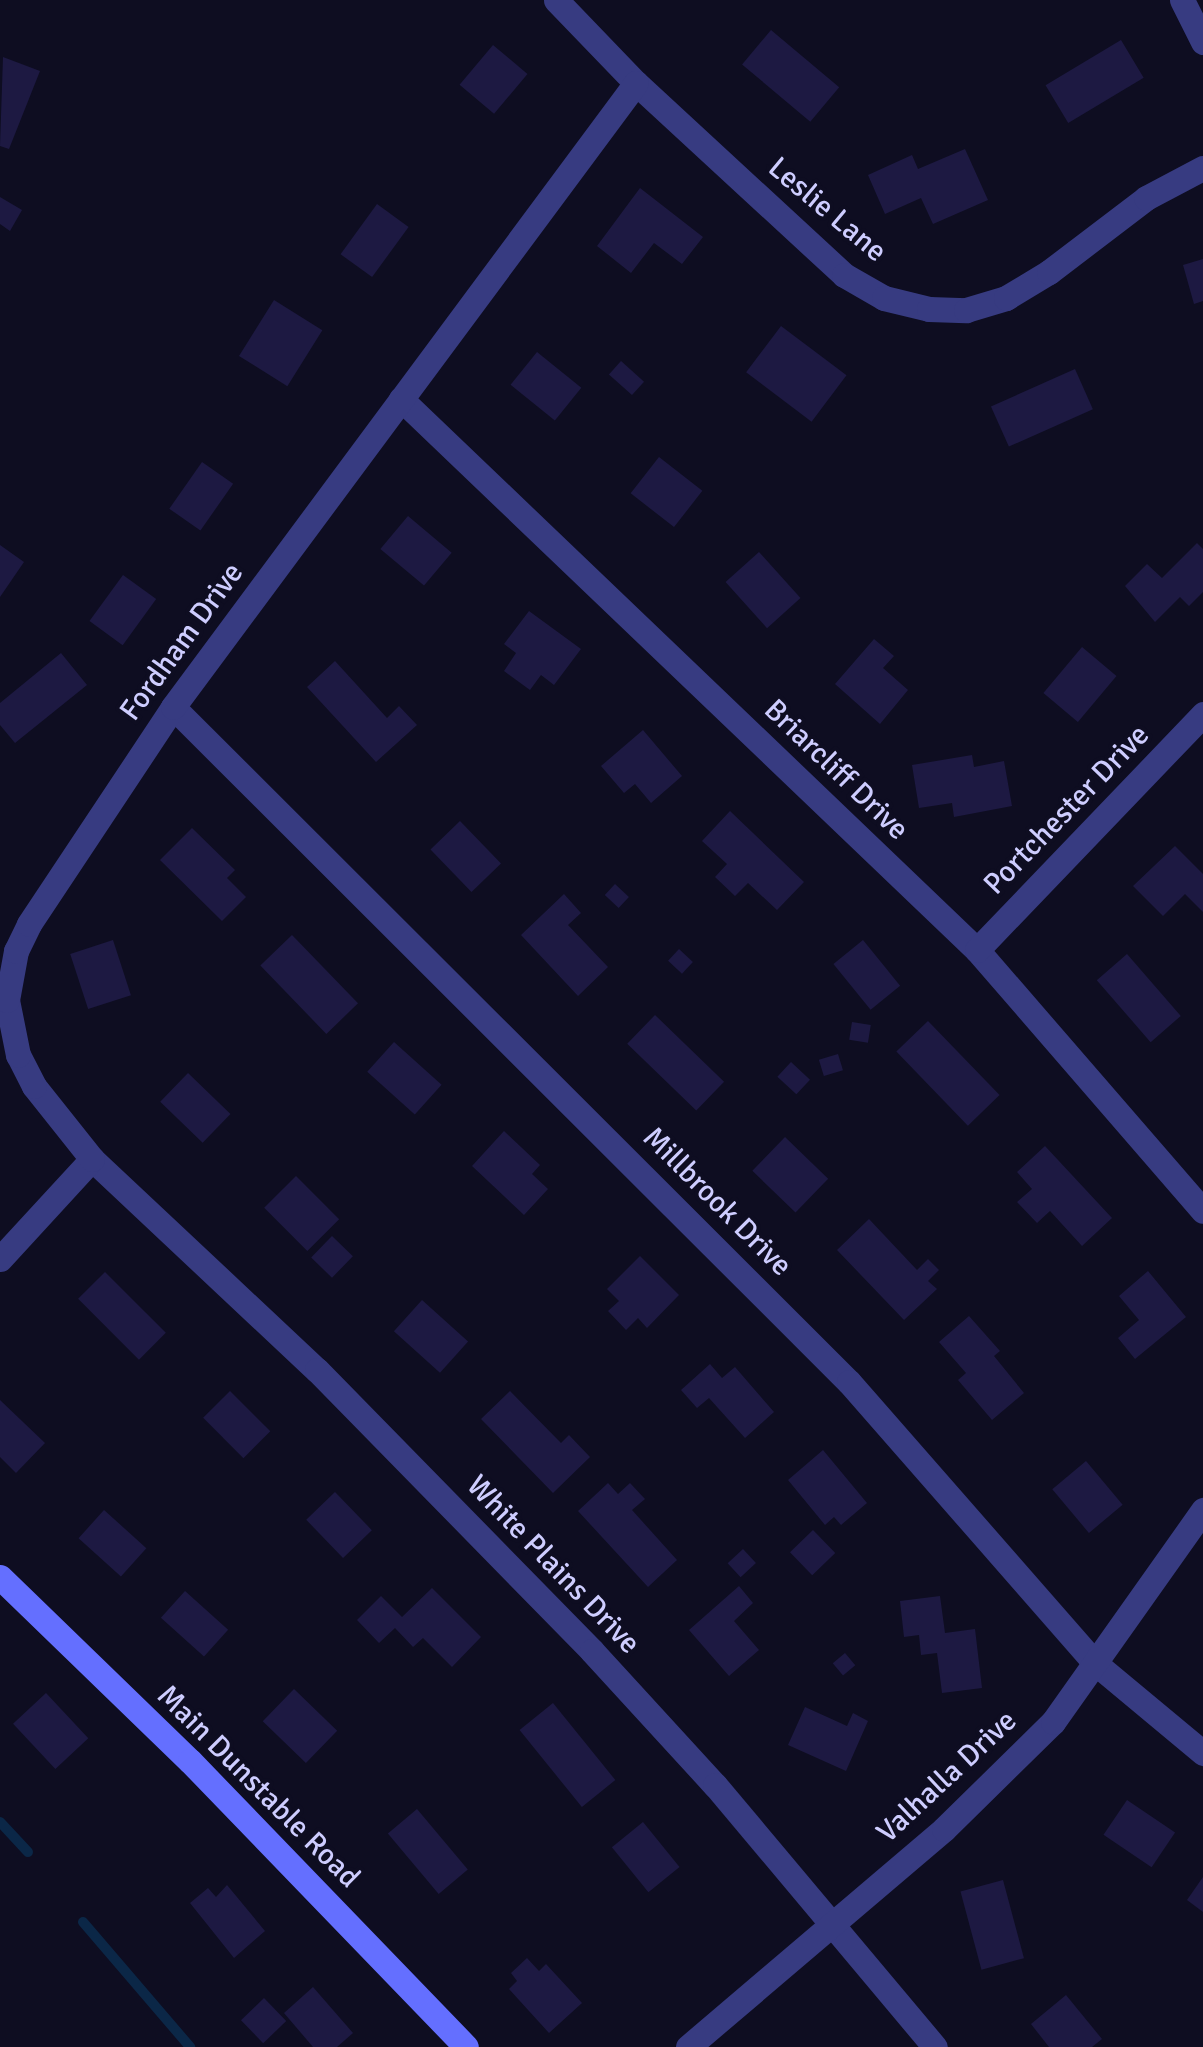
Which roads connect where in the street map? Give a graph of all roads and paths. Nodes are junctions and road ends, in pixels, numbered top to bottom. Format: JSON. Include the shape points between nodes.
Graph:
{"nodes":[{"id":1,"x":556,"y":0,"type":"edge"},
{"id":2,"x":1182,"y":0,"type":"edge"},
{"id":3,"x":1203,"y":42,"type":"edge"},
{"id":4,"x":636,"y":82,"type":"junction"},
{"id":5,"x":1203,"y":168,"type":"edge"},
{"id":6,"x":401,"y":399,"type":"junction"},
{"id":7,"x":173,"y":707,"type":"junction"},
{"id":8,"x":1203,"y":714,"type":"edge"},
{"id":9,"x":977,"y":950,"type":"junction"},
{"id":10,"x":92,"y":1160,"type":"junction"},
{"id":11,"x":1203,"y":1211,"type":"edge"},
{"id":12,"x":0,"y":1260,"type":"edge"},
{"id":13,"x":1203,"y":1510,"type":"edge"},
{"id":14,"x":0,"y":1576,"type":"edge"},
{"id":15,"x":1095,"y":1663,"type":"junction"},
{"id":16,"x":1203,"y":1754,"type":"edge"},
{"id":17,"x":829,"y":1926,"type":"junction"},
{"id":18,"x":466,"y":2047,"type":"edge"},
{"id":19,"x":688,"y":2047,"type":"edge"},
{"id":20,"x":934,"y":2047,"type":"edge"}],
"edges":[{"from":1,"to":4,"type":"street","name":"Leslie Lane"},
{"from":2,"to":3,"type":"street"},
{"from":4,"to":5,"type":"street","name":"Leslie Lane","via":[[844,274],[884,298],[929,308],[966,310],[1006,298],[1146,198]]},
{"from":4,"to":6,"type":"street","name":"Fordham Drive"},
{"from":6,"to":7,"type":"street","name":"Fordham Drive"},
{"from":6,"to":9,"type":"street","name":"Briarcliff Drive"},
{"from":7,"to":10,"type":"street","name":"Fordham Drive","via":[[44,898],[10,975],[18,1055]]},
{"from":7,"to":15,"type":"street","name":"Millbrook Drive","via":[[836,1368]]},
{"from":8,"to":9,"type":"street","name":"Portchester Drive"},
{"from":9,"to":11,"type":"street","name":"Briarcliff Drive"},
{"from":10,"to":12,"type":"street"},
{"from":10,"to":17,"type":"street","name":"White Plains Drive","via":[[317,1370],[551,1609],[715,1785]]},
{"from":13,"to":15,"type":"street","name":"Valhalla Drive"},
{"from":14,"to":18,"type":"main road","name":"Main Dunstable Road","via":[[190,1760]]},
{"from":15,"to":16,"type":"street","name":"Millbrook Drive"},
{"from":15,"to":17,"type":"street","name":"Valhalla Drive","via":[[1053,1722],[944,1829]]},
{"from":17,"to":19,"type":"street","name":"Valhalla Drive"},
{"from":17,"to":20,"type":"street","name":"White Plains Drive"}]}
